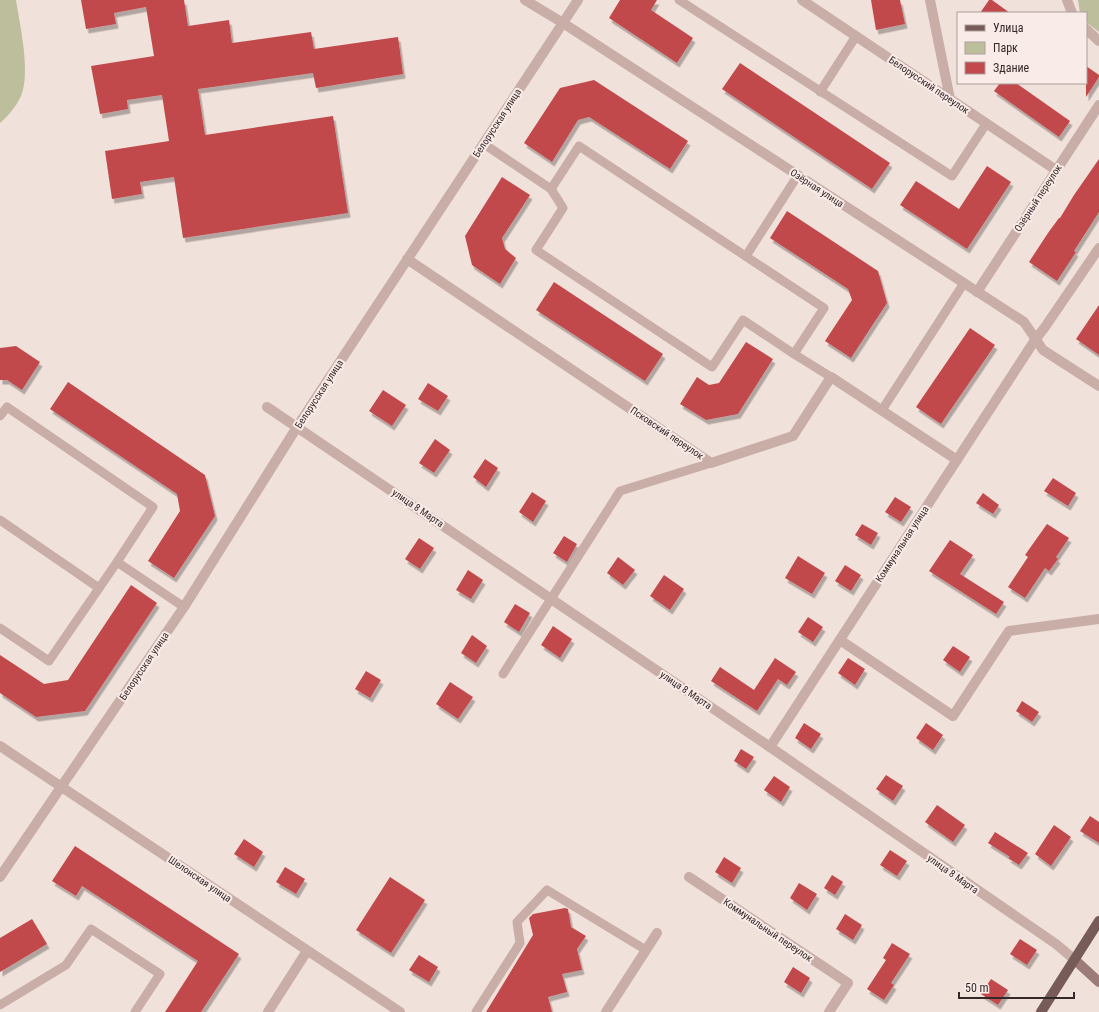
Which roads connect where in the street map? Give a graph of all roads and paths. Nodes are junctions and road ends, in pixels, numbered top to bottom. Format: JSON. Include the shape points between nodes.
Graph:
{"nodes":[{"id":1,"x":525,"y":0,"type":"edge"},
{"id":2,"x":578,"y":0,"type":"edge"},
{"id":3,"x":679,"y":0,"type":"edge"},
{"id":4,"x":802,"y":0,"type":"edge"},
{"id":5,"x":930,"y":0,"type":"edge"},
{"id":6,"x":1067,"y":0,"type":"edge"},
{"id":7,"x":1072,"y":12,"type":"edge"},
{"id":8,"x":563,"y":23,"type":"junction"},
{"id":9,"x":1087,"y":30,"type":"edge"},
{"id":10,"x":856,"y":36,"type":"junction"},
{"id":11,"x":1099,"y":41,"type":"edge"},
{"id":12,"x":820,"y":92,"type":"junction"},
{"id":13,"x":950,"y":100,"type":"junction"},
{"id":14,"x":1099,"y":105,"type":"edge"},
{"id":15,"x":986,"y":124,"type":"junction"},
{"id":16,"x":484,"y":144,"type":"junction"},
{"id":17,"x":1056,"y":170,"type":"junction"},
{"id":18,"x":798,"y":176,"type":"junction"},
{"id":19,"x":551,"y":189,"type":"junction"},
{"id":20,"x":1099,"y":248,"type":"edge"},
{"id":21,"x":746,"y":256,"type":"junction"},
{"id":22,"x":407,"y":259,"type":"junction"},
{"id":23,"x":964,"y":283,"type":"junction"},
{"id":24,"x":977,"y":292,"type":"junction"},
{"id":25,"x":1035,"y":340,"type":"junction"},
{"id":26,"x":794,"y":354,"type":"junction"},
{"id":27,"x":831,"y":377,"type":"junction"},
{"id":28,"x":1099,"y":386,"type":"edge"},
{"id":29,"x":267,"y":407,"type":"dead end"},
{"id":30,"x":882,"y":410,"type":"junction"},
{"id":31,"x":0,"y":416,"type":"edge"},
{"id":32,"x":297,"y":427,"type":"junction"},
{"id":33,"x":957,"y":460,"type":"junction"},
{"id":34,"x":711,"y":463,"type":"junction"},
{"id":35,"x":0,"y":520,"type":"edge"},
{"id":36,"x":117,"y":562,"type":"junction"},
{"id":37,"x":99,"y":588,"type":"junction"},
{"id":38,"x":551,"y":599,"type":"junction"},
{"id":39,"x":184,"y":607,"type":"junction"},
{"id":40,"x":1099,"y":619,"type":"edge"},
{"id":41,"x":0,"y":628,"type":"edge"},
{"id":42,"x":840,"y":640,"type":"junction"},
{"id":43,"x":503,"y":674,"type":"dead end"},
{"id":44,"x":1,"y":747,"type":"edge"},
{"id":45,"x":770,"y":747,"type":"junction"},
{"id":46,"x":61,"y":787,"type":"junction"},
{"id":47,"x":0,"y":877,"type":"edge"},
{"id":48,"x":689,"y":877,"type":"dead end"},
{"id":49,"x":1099,"y":921,"type":"edge"},
{"id":50,"x":657,"y":933,"type":"dead end"},
{"id":51,"x":646,"y":950,"type":"junction"},
{"id":52,"x":308,"y":951,"type":"junction"},
{"id":53,"x":1075,"y":960,"type":"junction"},
{"id":54,"x":1099,"y":982,"type":"edge"},
{"id":55,"x":0,"y":1005,"type":"edge"},
{"id":56,"x":135,"y":1012,"type":"edge"},
{"id":57,"x":268,"y":1012,"type":"edge"},
{"id":58,"x":400,"y":1012,"type":"edge"},
{"id":59,"x":476,"y":1012,"type":"edge"},
{"id":60,"x":606,"y":1012,"type":"edge"},
{"id":61,"x":830,"y":1012,"type":"edge"},
{"id":62,"x":1041,"y":1012,"type":"edge"}],
"edges":[{"from":1,"to":8,"type":"street","name":"Озёрная улица"},
{"from":2,"to":8,"type":"street","name":"Белорусская улица"},
{"from":3,"to":12,"type":"lane"},
{"from":4,"to":10,"type":"street","name":"Белорусский переулок"},
{"from":5,"to":13,"type":"street"},
{"from":6,"to":7,"type":"street"},
{"from":8,"to":16,"type":"street","name":"Белорусская улица"},
{"from":8,"to":18,"type":"street","name":"Озёрная улица"},
{"from":9,"to":11,"type":"street"},
{"from":10,"to":12,"type":"lane"},
{"from":10,"to":13,"type":"street","name":"Белорусский переулок"},
{"from":12,"to":15,"type":"lane","via":[[952,176]]},
{"from":13,"to":15,"type":"street","name":"Белорусский переулок"},
{"from":14,"to":17,"type":"street","name":"Озёрный переулок"},
{"from":15,"to":17,"type":"street","name":"Белорусский переулок"},
{"from":16,"to":19,"type":"lane"},
{"from":16,"to":22,"type":"street","name":"Белорусская улица"},
{"from":17,"to":24,"type":"street","name":"Озёрный переулок"},
{"from":18,"to":21,"type":"lane"},
{"from":18,"to":23,"type":"street","name":"Озёрная улица"},
{"from":19,"to":21,"type":"lane","via":[[579,146]]},
{"from":19,"to":26,"type":"lane","via":[[563,208],[536,250],[712,367],[743,320]]},
{"from":20,"to":25,"type":"street","name":"Коммунальная улица"},
{"from":21,"to":26,"type":"lane","via":[[824,308]]},
{"from":22,"to":32,"type":"street","name":"Белорусская улица"},
{"from":22,"to":34,"type":"street","name":"Псковский переулок"},
{"from":23,"to":24,"type":"street","name":"Озёрная улица"},
{"from":23,"to":30,"type":"lane"},
{"from":24,"to":25,"type":"street","name":"Озёрная улица","via":[[1024,322]]},
{"from":25,"to":28,"type":"street","name":"Озёрная улица","via":[[1043,350]]},
{"from":25,"to":33,"type":"street","name":"Коммунальная улица"},
{"from":26,"to":27,"type":"lane"},
{"from":27,"to":30,"type":"street"},
{"from":27,"to":34,"type":"street","name":"Псковский переулок","via":[[793,436]]},
{"from":29,"to":32,"type":"street","name":"улица 8 Марта"},
{"from":30,"to":33,"type":"street"},
{"from":31,"to":36,"type":"lane","via":[[6,406],[153,507]]},
{"from":32,"to":38,"type":"street","name":"улица 8 Марта"},
{"from":32,"to":39,"type":"street","name":"Белорусская улица"},
{"from":33,"to":42,"type":"street","name":"Коммунальная улица"},
{"from":34,"to":38,"type":"lane","via":[[620,491]]},
{"from":35,"to":37,"type":"lane"},
{"from":36,"to":37,"type":"lane"},
{"from":36,"to":39,"type":"lane"},
{"from":37,"to":41,"type":"lane","via":[[50,662]]},
{"from":38,"to":43,"type":"lane"},
{"from":38,"to":45,"type":"street","name":"улица 8 Марта"},
{"from":39,"to":46,"type":"street","name":"Белорусская улица"},
{"from":40,"to":42,"type":"street","via":[[1009,631],[953,716]]},
{"from":42,"to":45,"type":"street","name":"Коммунальная улица"},
{"from":44,"to":46,"type":"street","name":"Шелонская улица"},
{"from":45,"to":53,"type":"street","name":"улица 8 Марта","via":[[1056,944]]},
{"from":46,"to":47,"type":"street","name":"Белорусская улица"},
{"from":46,"to":52,"type":"street","name":"Шелонская улица"},
{"from":48,"to":61,"type":"street","name":"Коммунальный переулок","via":[[848,983]]},
{"from":49,"to":53,"type":"main road"},
{"from":50,"to":51,"type":"street"},
{"from":51,"to":59,"type":"lane","via":[[547,890],[517,922],[520,943]]},
{"from":51,"to":60,"type":"street"},
{"from":52,"to":57,"type":"street"},
{"from":52,"to":58,"type":"street","name":"Шелонская улица"},
{"from":53,"to":54,"type":"main road","name":"улица 8 Марта"},
{"from":53,"to":62,"type":"main road"},
{"from":55,"to":56,"type":"lane","via":[[66,965],[90,929],[160,974]]}]}
